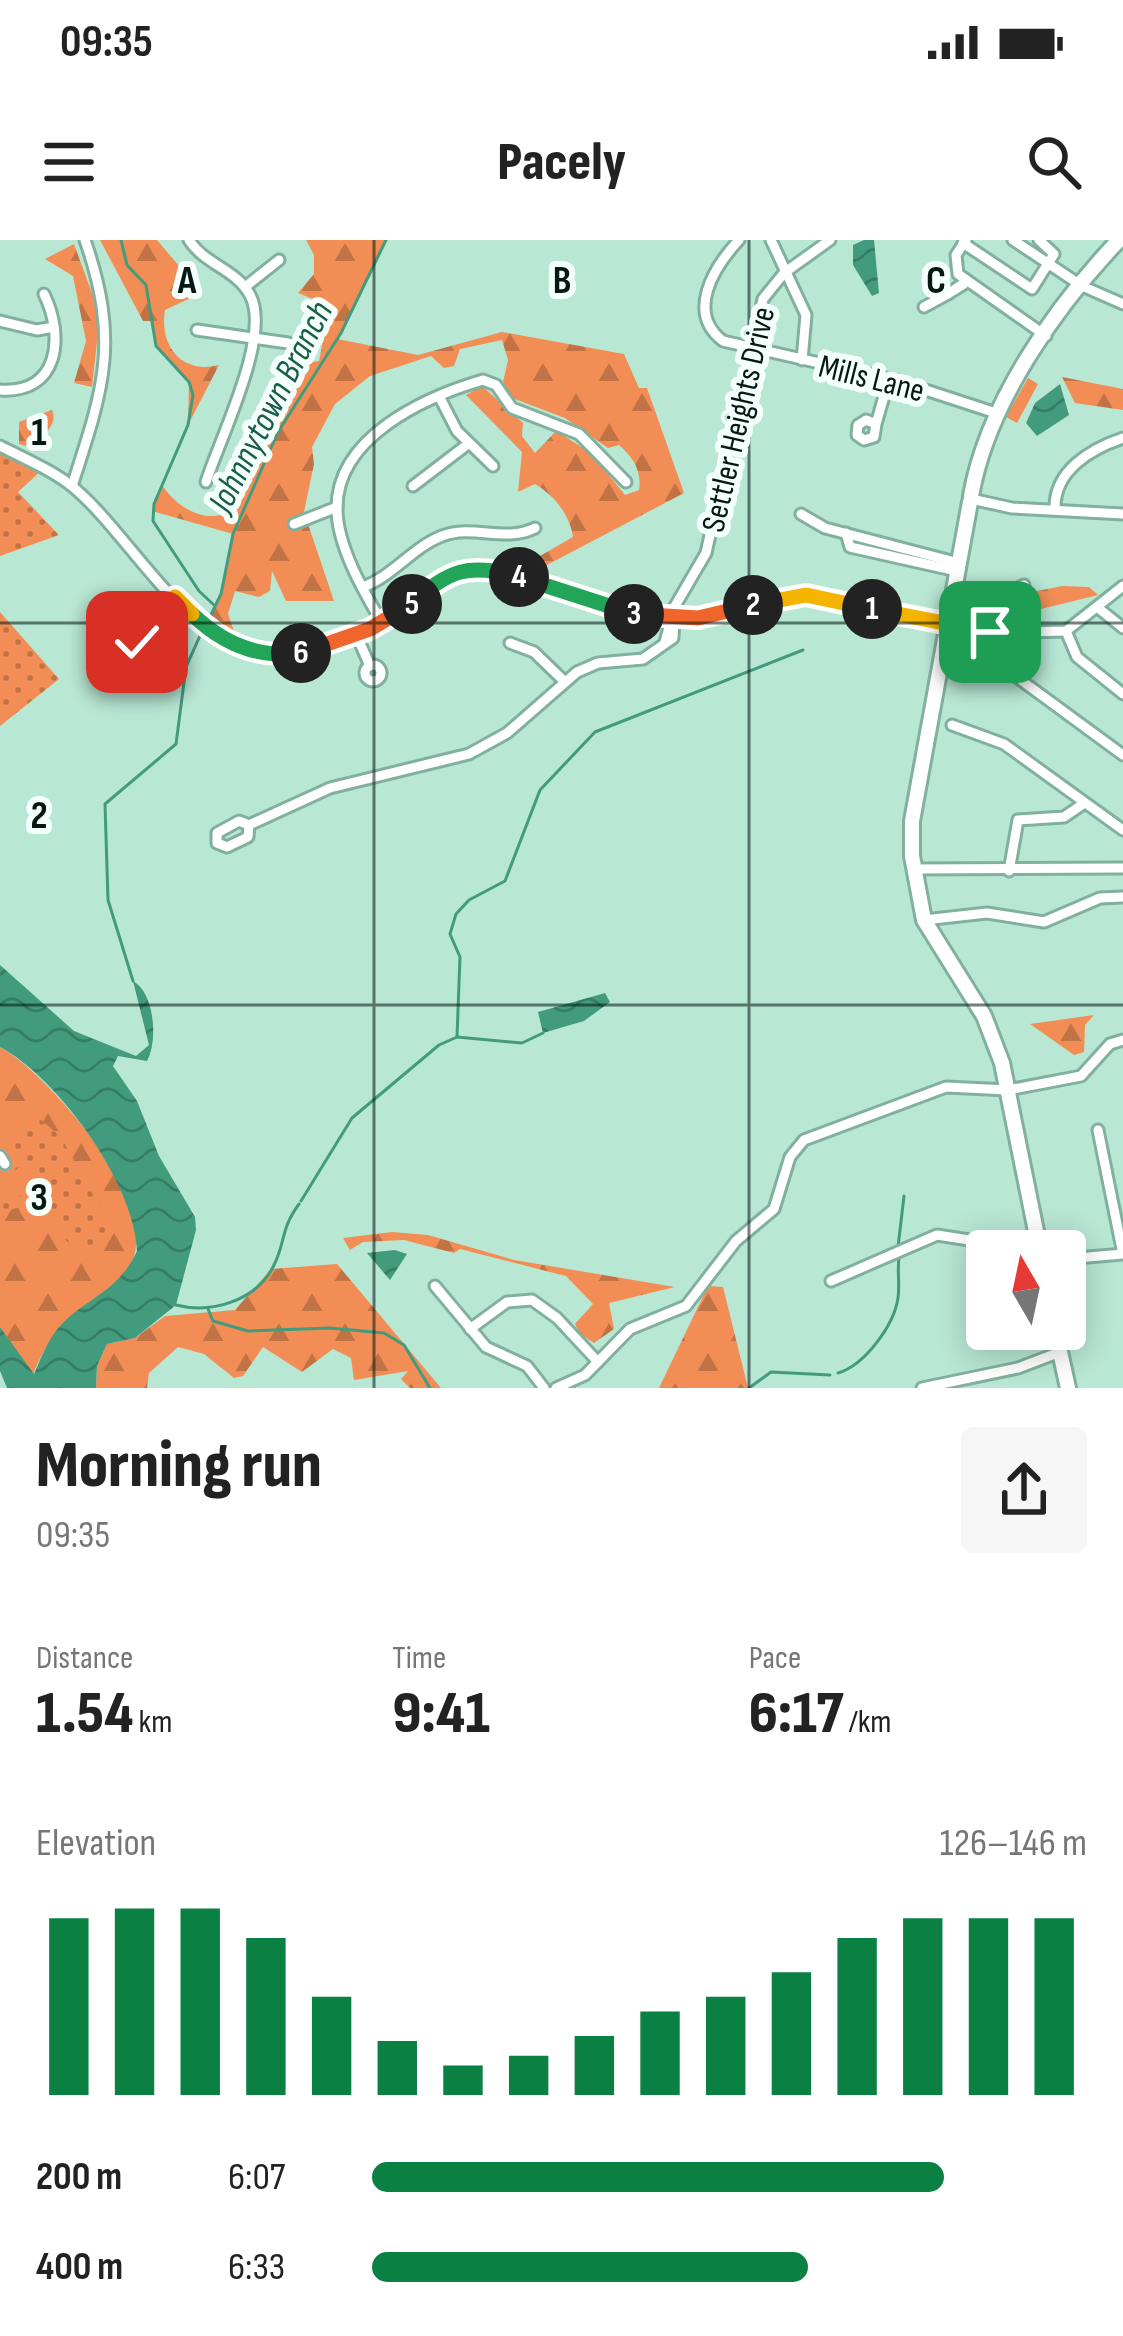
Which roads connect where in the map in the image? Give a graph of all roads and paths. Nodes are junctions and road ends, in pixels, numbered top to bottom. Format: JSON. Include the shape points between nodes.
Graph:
{"nodes":[{"id":1,"x":86,"y":240,"type":"edge"},
{"id":2,"x":190,"y":240,"type":"edge"},
{"id":3,"x":740,"y":240,"type":"edge"},
{"id":4,"x":771,"y":240,"type":"edge"},
{"id":5,"x":830,"y":240,"type":"edge"},
{"id":6,"x":1013,"y":240,"type":"edge"},
{"id":7,"x":1039,"y":240,"type":"edge"},
{"id":8,"x":1119,"y":240,"type":"edge"},
{"id":9,"x":964,"y":242,"type":"edge"},
{"id":10,"x":1123,"y":249,"type":"edge"},
{"id":11,"x":279,"y":260,"type":"dead end"},
{"id":12,"x":1048,"y":263,"type":"junction"},
{"id":13,"x":784,"y":273,"type":"junction"},
{"id":14,"x":1082,"y":286,"type":"junction"},
{"id":15,"x":244,"y":287,"type":"junction"},
{"id":16,"x":958,"y":288,"type":"junction"},
{"id":17,"x":44,"y":294,"type":"dead end"},
{"id":18,"x":1123,"y":304,"type":"edge"},
{"id":19,"x":924,"y":307,"type":"dead end"},
{"id":20,"x":0,"y":320,"type":"edge"},
{"id":21,"x":54,"y":327,"type":"junction"},
{"id":22,"x":197,"y":330,"type":"dead end"},
{"id":23,"x":1046,"y":336,"type":"junction"},
{"id":24,"x":254,"y":339,"type":"junction"},
{"id":25,"x":288,"y":344,"type":"dead end"},
{"id":26,"x":750,"y":349,"type":"junction"},
{"id":27,"x":802,"y":360,"type":"junction"},
{"id":28,"x":889,"y":379,"type":"junction"},
{"id":29,"x":0,"y":390,"type":"edge"},
{"id":30,"x":440,"y":398,"type":"junction"},
{"id":31,"x":996,"y":413,"type":"junction"},
{"id":32,"x":876,"y":424,"type":"dead end"},
{"id":33,"x":1123,"y":438,"type":"edge"},
{"id":34,"x":468,"y":444,"type":"junction"},
{"id":35,"x":0,"y":446,"type":"edge"},
{"id":36,"x":494,"y":466,"type":"dead end"},
{"id":37,"x":206,"y":482,"type":"dead end"},
{"id":38,"x":626,"y":482,"type":"dead end"},
{"id":39,"x":72,"y":486,"type":"junction"},
{"id":40,"x":413,"y":486,"type":"dead end"},
{"id":41,"x":971,"y":499,"type":"junction"},
{"id":42,"x":337,"y":507,"type":"junction"},
{"id":43,"x":1055,"y":509,"type":"junction"},
{"id":44,"x":801,"y":514,"type":"dead end"},
{"id":45,"x":1123,"y":514,"type":"edge"},
{"id":46,"x":294,"y":524,"type":"dead end"},
{"id":47,"x":535,"y":528,"type":"dead end"},
{"id":48,"x":958,"y":567,"type":"junction"},
{"id":49,"x":1024,"y":585,"type":"dead end"},
{"id":50,"x":363,"y":586,"type":"junction"},
{"id":51,"x":1123,"y":586,"type":"edge"},
{"id":52,"x":175,"y":597,"type":"junction"},
{"id":53,"x":1097,"y":608,"type":"junction"},
{"id":54,"x":674,"y":619,"type":"junction"},
{"id":55,"x":382,"y":623,"type":"junction"},
{"id":56,"x":948,"y":625,"type":"junction"},
{"id":57,"x":1123,"y":628,"type":"edge"},
{"id":58,"x":1066,"y":631,"type":"junction"},
{"id":59,"x":995,"y":632,"type":"junction"},
{"id":60,"x":356,"y":634,"type":"junction"},
{"id":61,"x":136,"y":637,"type":"dead end"},
{"id":62,"x":510,"y":643,"type":"dead end"},
{"id":63,"x":370,"y":666,"type":"dead end"},
{"id":64,"x":565,"y":682,"type":"junction"},
{"id":65,"x":1123,"y":694,"type":"edge"},
{"id":66,"x":952,"y":725,"type":"dead end"},
{"id":67,"x":1123,"y":754,"type":"edge"},
{"id":68,"x":1083,"y":804,"type":"junction"},
{"id":69,"x":249,"y":825,"type":"dead end"},
{"id":70,"x":1123,"y":830,"type":"edge"},
{"id":71,"x":914,"y":868,"type":"junction"},
{"id":72,"x":1123,"y":868,"type":"edge"},
{"id":73,"x":1009,"y":871,"type":"junction"},
{"id":74,"x":1123,"y":897,"type":"edge"},
{"id":75,"x":924,"y":920,"type":"junction"},
{"id":76,"x":1123,"y":1040,"type":"edge"},
{"id":77,"x":1008,"y":1090,"type":"junction"},
{"id":78,"x":1098,"y":1130,"type":"dead end"},
{"id":79,"x":1036,"y":1230,"type":"edge"},
{"id":80,"x":966,"y":1240,"type":"edge"},
{"id":81,"x":1123,"y":1255,"type":"edge"},
{"id":82,"x":1086,"y":1258,"type":"edge"},
{"id":83,"x":831,"y":1281,"type":"dead end"},
{"id":84,"x":435,"y":1286,"type":"dead end"},
{"id":85,"x":470,"y":1329,"type":"junction"},
{"id":86,"x":1060,"y":1352,"type":"joint"},
{"id":87,"x":598,"y":1362,"type":"junction"},
{"id":88,"x":544,"y":1388,"type":"edge"},
{"id":89,"x":556,"y":1388,"type":"edge"},
{"id":90,"x":922,"y":1388,"type":"edge"},
{"id":91,"x":1068,"y":1388,"type":"edge"}],
"edges":[{"from":1,"to":39,"type":"street","via":[[108,342]]},
{"from":2,"to":15,"type":"street"},
{"from":3,"to":26,"type":"street","name":"Mills Lane","via":[[705,292],[703,313],[710,331]]},
{"from":4,"to":13,"type":"street"},
{"from":5,"to":13,"type":"street","name":"Settler Heights Drive"},
{"from":6,"to":12,"type":"street"},
{"from":7,"to":12,"type":"street","via":[[1053,250]]},
{"from":8,"to":14,"type":"main road"},
{"from":9,"to":12,"type":"street","via":[[1030,289]]},
{"from":9,"to":16,"type":"street"},
{"from":10,"to":14,"type":"main road"},
{"from":11,"to":15,"type":"street"},
{"from":12,"to":14,"type":"street"},
{"from":13,"to":26,"type":"street","name":"Settler Heights Drive","via":[[763,299]]},
{"from":13,"to":27,"type":"street","via":[[806,315]]},
{"from":14,"to":18,"type":"street"},
{"from":14,"to":23,"type":"main road"},
{"from":15,"to":24,"type":"street","via":[[258,320]]},
{"from":16,"to":19,"type":"street"},
{"from":16,"to":23,"type":"street"},
{"from":17,"to":21,"type":"street"},
{"from":20,"to":21,"type":"street"},
{"from":21,"to":29,"type":"street","via":[[56,352],[45,376],[28,388]]},
{"from":22,"to":24,"type":"street"},
{"from":23,"to":31,"type":"main road"},
{"from":24,"to":25,"type":"street"},
{"from":24,"to":37,"type":"street"},
{"from":26,"to":27,"type":"street","name":"Mills Lane"},
{"from":26,"to":54,"type":"street","name":"Settler Heights Drive","via":[[706,554]]},
{"from":27,"to":28,"type":"street","name":"Mills Lane"},
{"from":28,"to":31,"type":"street","name":"Mills Lane"},
{"from":28,"to":32,"type":"street"},
{"from":30,"to":34,"type":"street"},
{"from":30,"to":38,"type":"street","via":[[489,382],[512,408],[579,434]]},
{"from":30,"to":42,"type":"street","via":[[364,444],[345,470]]},
{"from":31,"to":41,"type":"main road"},
{"from":33,"to":43,"type":"street","via":[[1067,472]]},
{"from":34,"to":36,"type":"street"},
{"from":34,"to":40,"type":"street"},
{"from":35,"to":39,"type":"street"},
{"from":39,"to":52,"type":"street"},
{"from":41,"to":43,"type":"street"},
{"from":41,"to":48,"type":"main road"},
{"from":42,"to":46,"type":"street"},
{"from":42,"to":50,"type":"street"},
{"from":43,"to":45,"type":"street"},
{"from":44,"to":48,"type":"street","via":[[846,533],[850,547]]},
{"from":47,"to":50,"type":"street","via":[[514,536],[443,536]]},
{"from":48,"to":56,"type":"main road"},
{"from":49,"to":59,"type":"street","via":[[996,608]]},
{"from":50,"to":55,"type":"street"},
{"from":51,"to":53,"type":"street"},
{"from":52,"to":60,"type":"street","via":[[238,646],[279,655]]},
{"from":52,"to":61,"type":"street"},
{"from":53,"to":57,"type":"street"},
{"from":53,"to":58,"type":"street"},
{"from":54,"to":55,"type":"street","via":[[472,567],[443,576]]},
{"from":54,"to":56,"type":"street","via":[[806,595]]},
{"from":54,"to":64,"type":"street","name":"Settler Heights Drive","via":[[665,644],[643,659],[585,668]]},
{"from":55,"to":60,"type":"street"},
{"from":56,"to":59,"type":"street"},
{"from":56,"to":71,"type":"main road","via":[[912,821]]},
{"from":58,"to":59,"type":"street"},
{"from":58,"to":65,"type":"street","via":[[1077,658]]},
{"from":59,"to":67,"type":"street","via":[[1010,677]]},
{"from":60,"to":63,"type":"street"},
{"from":62,"to":64,"type":"street","via":[[534,652]]},
{"from":64,"to":69,"type":"street","via":[[470,754],[330,788]]},
{"from":66,"to":68,"type":"street","via":[[1004,744]]},
{"from":68,"to":70,"type":"street"},
{"from":68,"to":73,"type":"street","via":[[1064,818],[1018,820]]},
{"from":71,"to":73,"type":"street"},
{"from":71,"to":75,"type":"main road"},
{"from":72,"to":73,"type":"street"},
{"from":74,"to":75,"type":"street","via":[[1044,922],[987,914]]},
{"from":75,"to":77,"type":"main road","via":[[993,1035]]},
{"from":76,"to":77,"type":"street","via":[[1110,1043],[1081,1076]]},
{"from":77,"to":79,"type":"main road"},
{"from":77,"to":87,"type":"street","via":[[946,1087],[804,1140],[790,1157],[774,1209],[736,1241],[686,1306],[631,1329]]},
{"from":78,"to":81,"type":"street"},
{"from":80,"to":83,"type":"street","via":[[937,1235]]},
{"from":81,"to":82,"type":"street"},
{"from":84,"to":85,"type":"street"},
{"from":85,"to":87,"type":"street","via":[[502,1304],[532,1300]]},
{"from":85,"to":88,"type":"street","via":[[490,1350],[527,1366]]},
{"from":86,"to":90,"type":"street"},
{"from":86,"to":91,"type":"main road"},
{"from":87,"to":89,"type":"street"}]}
